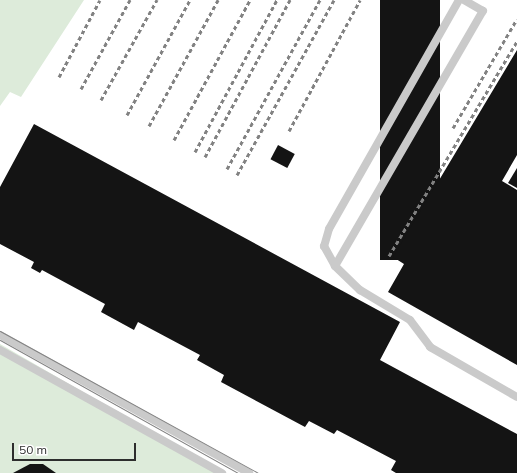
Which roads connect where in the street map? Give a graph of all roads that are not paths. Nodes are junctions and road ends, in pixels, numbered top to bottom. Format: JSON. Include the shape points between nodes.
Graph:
{"nodes":[{"id":1,"x":459,"y":0,"type":"edge"},
{"id":2,"x":464,"y":0,"type":"edge"},
{"id":3,"x":335,"y":266,"type":"junction"},
{"id":4,"x":0,"y":335,"type":"edge"},
{"id":5,"x":0,"y":350,"type":"edge"},
{"id":6,"x":517,"y":396,"type":"edge"},
{"id":7,"x":222,"y":473,"type":"edge"},
{"id":8,"x":249,"y":473,"type":"edge"}],
"edges":[{"from":1,"to":3,"type":"lane","via":[[329,229],[324,246]]},
{"from":2,"to":3,"type":"lane","via":[[483,11]]},
{"from":3,"to":6,"type":"lane","via":[[360,290],[410,320],[430,347]]},
{"from":4,"to":8,"type":"lane"},
{"from":5,"to":7,"type":"lane"}]}
